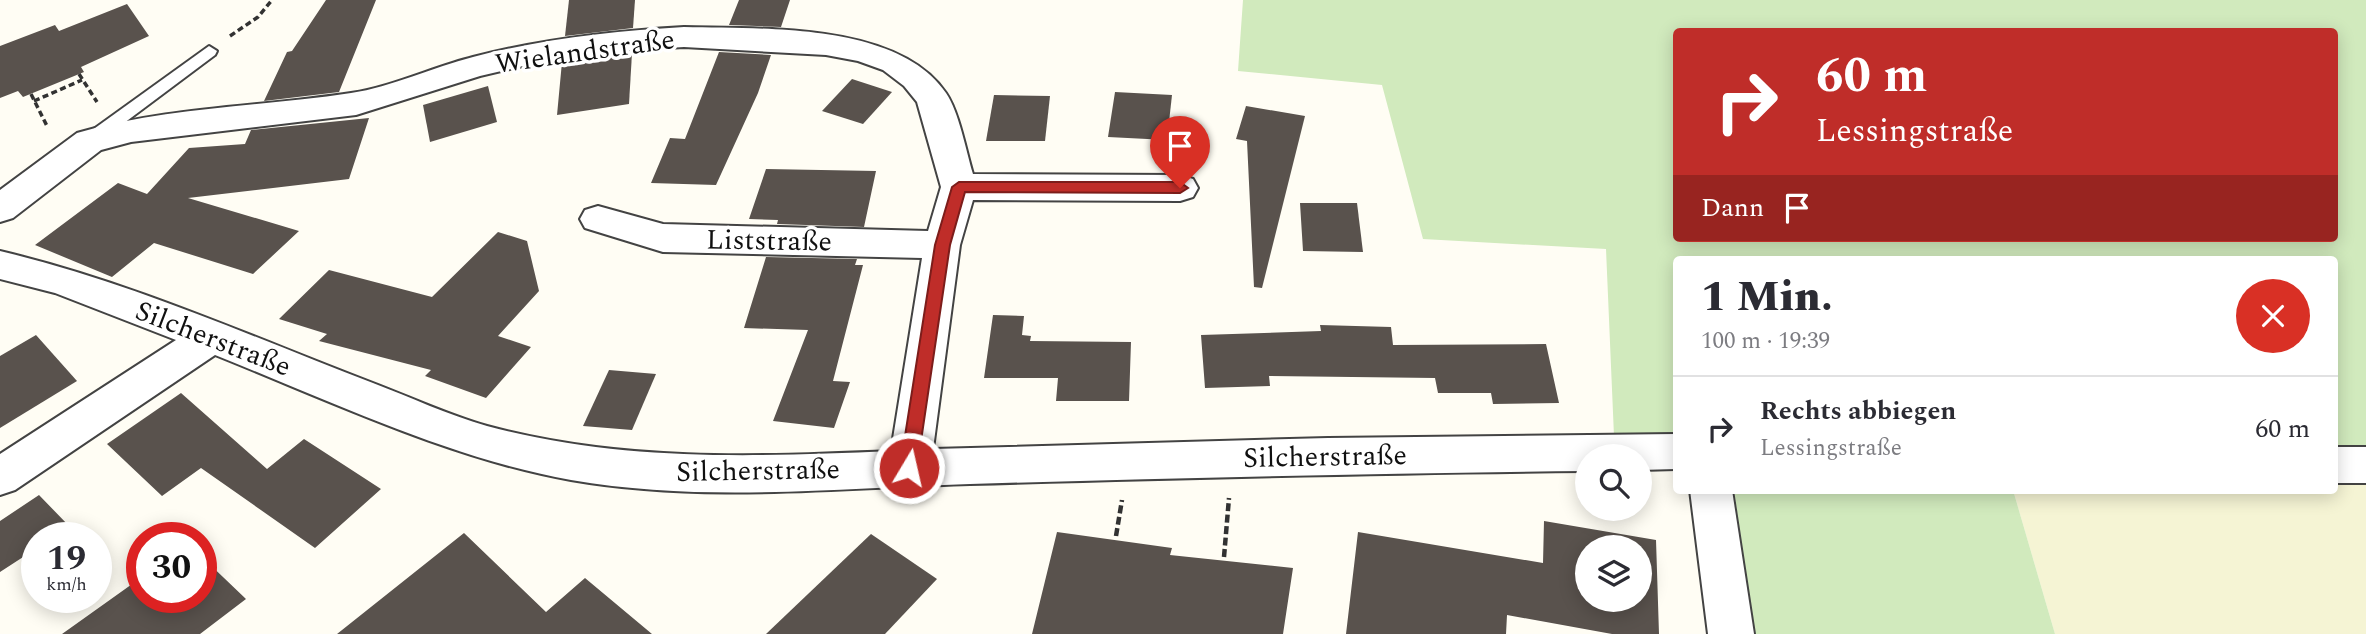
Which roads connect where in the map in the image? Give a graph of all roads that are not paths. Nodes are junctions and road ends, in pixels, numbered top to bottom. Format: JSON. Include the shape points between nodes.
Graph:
{"nodes":[{"id":1,"x":209,"y":51,"type":"road end"},
{"id":2,"x":89,"y":141,"type":"junction"},
{"id":3,"x":959,"y":187,"type":"junction"},
{"id":4,"x":1180,"y":188,"type":"dead end"},
{"id":5,"x":0,"y":209,"type":"edge"},
{"id":6,"x":598,"y":219,"type":"dead end"},
{"id":7,"x":942,"y":245,"type":"junction"},
{"id":8,"x":0,"y":265,"type":"edge"},
{"id":9,"x":210,"y":338,"type":"junction"},
{"id":10,"x":1673,"y":452,"type":"edge"},
{"id":11,"x":2338,"y":465,"type":"edge"},
{"id":12,"x":2366,"y":465,"type":"edge"},
{"id":13,"x":909,"y":468,"type":"junction"},
{"id":14,"x":0,"y":477,"type":"edge"},
{"id":15,"x":1712,"y":494,"type":"edge"},
{"id":16,"x":1731,"y":634,"type":"edge"}],
"edges":[{"from":1,"to":2,"type":"lane"},
{"from":2,"to":3,"type":"street","name":"Wielandstraße","via":[[131,130],[356,104],[536,53],[633,40],[748,39],[826,45],[894,62],[916,78],[933,99]]},
{"from":2,"to":5,"type":"street","name":"Wielandstraße"},
{"from":3,"to":4,"type":"street"},
{"from":3,"to":7,"type":"street"},
{"from":6,"to":7,"type":"street","name":"Liststraße","via":[[663,238]]},
{"from":7,"to":13,"type":"street"},
{"from":8,"to":9,"type":"street","name":"Silcherstraße","via":[[62,280]]},
{"from":9,"to":13,"type":"street","name":"Silcherstraße","via":[[482,442],[570,462],[643,472],[761,475]]},
{"from":9,"to":14,"type":"street"},
{"from":10,"to":13,"type":"street","name":"Silcherstraße"},
{"from":11,"to":12,"type":"street"},
{"from":15,"to":16,"type":"street"}]}
